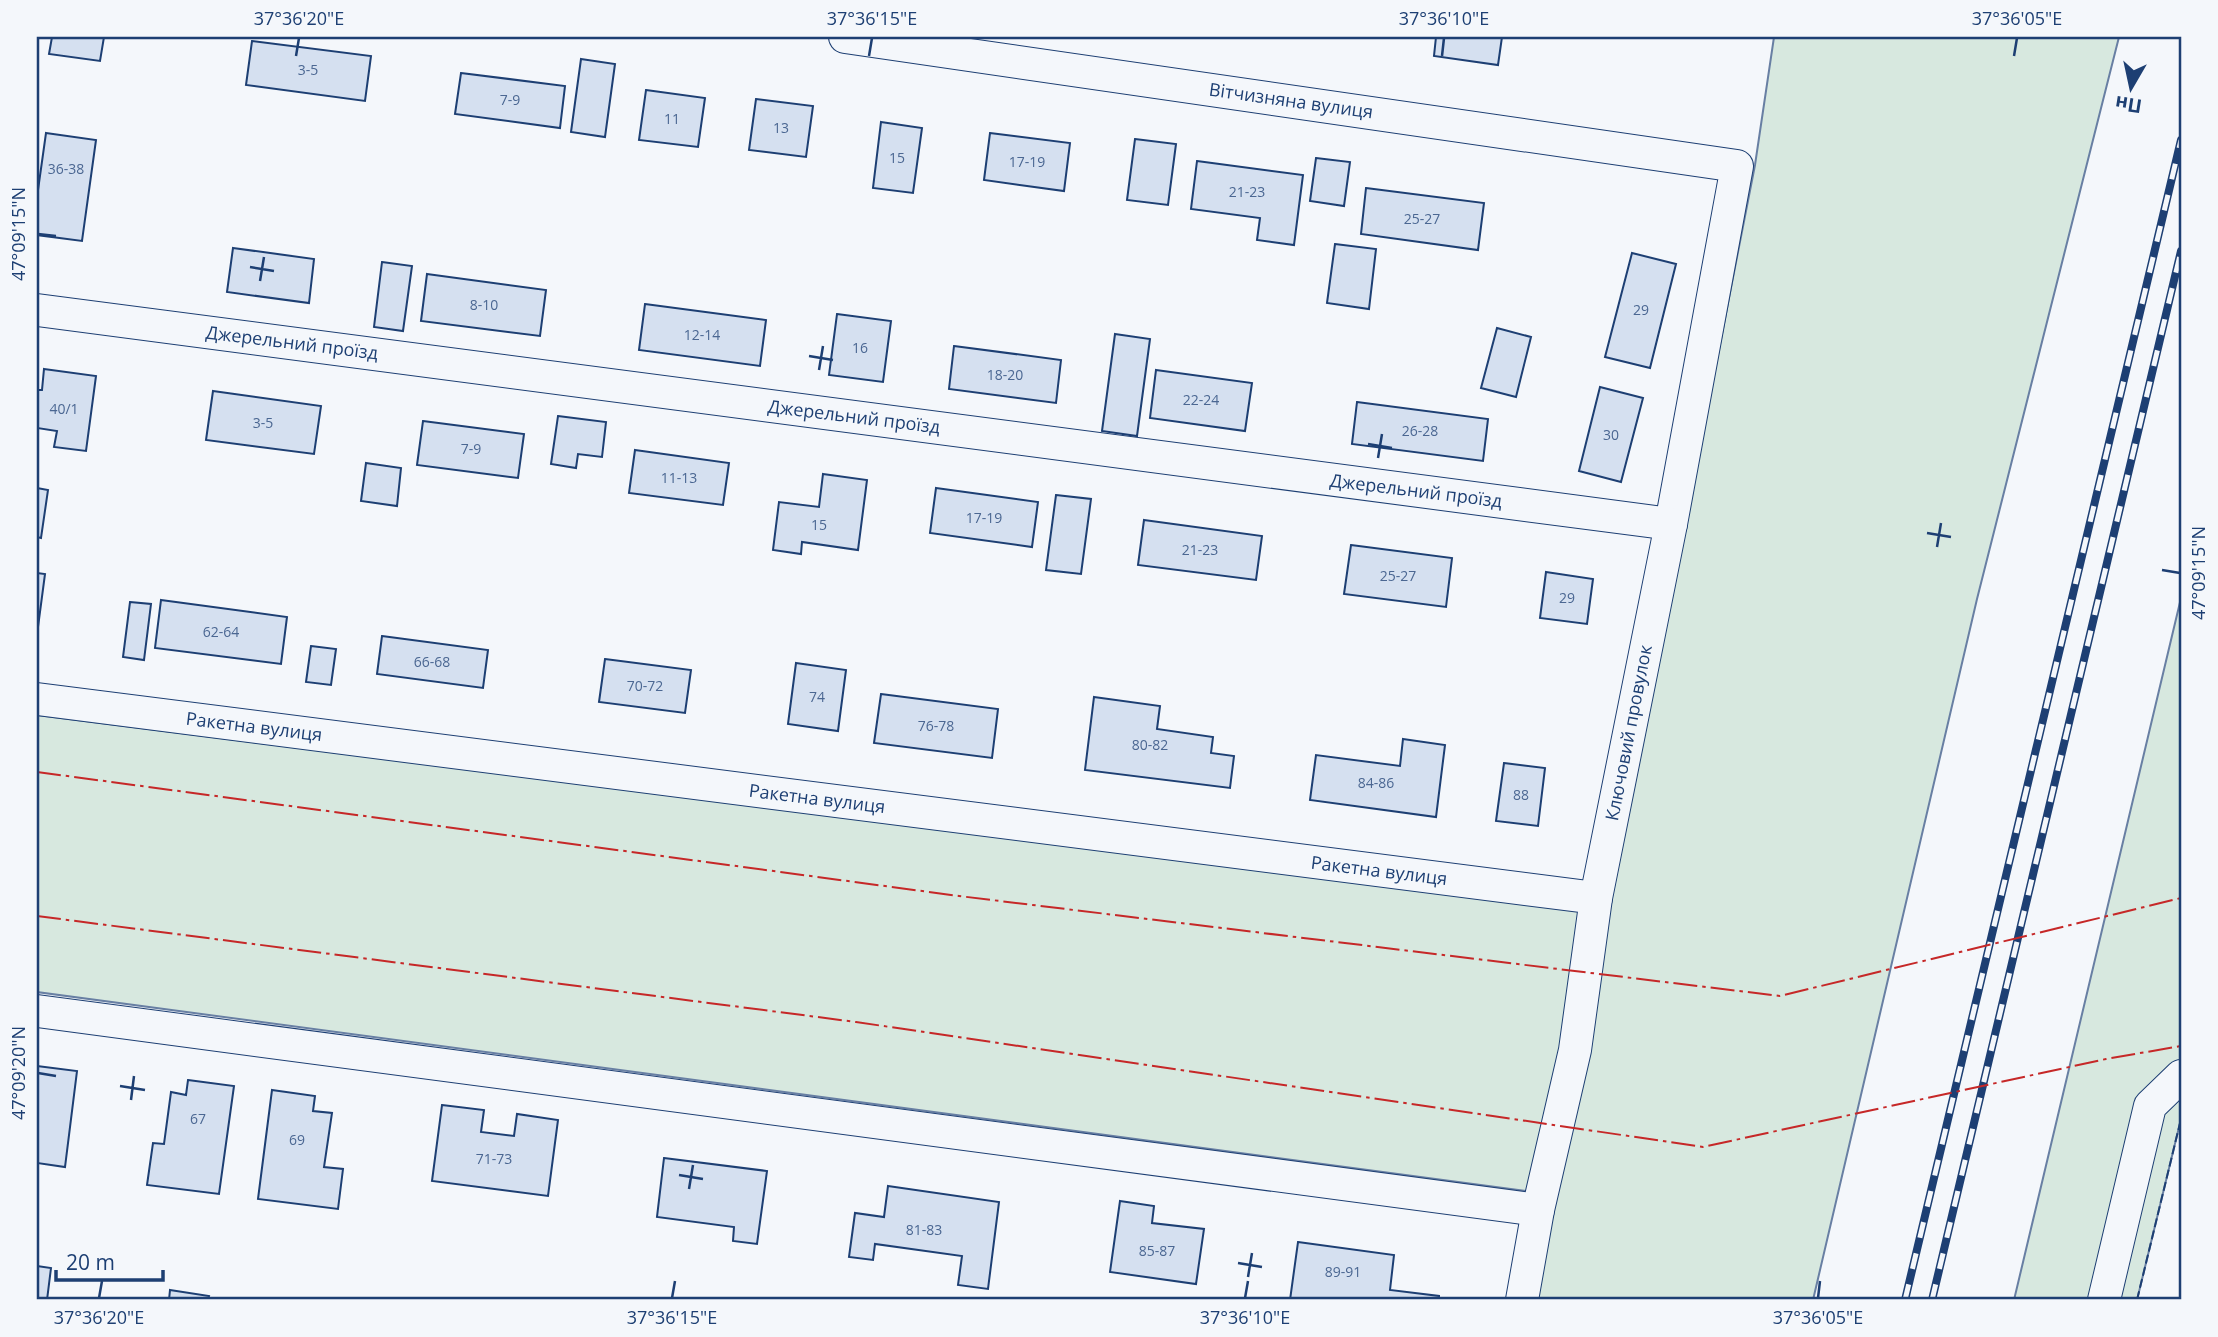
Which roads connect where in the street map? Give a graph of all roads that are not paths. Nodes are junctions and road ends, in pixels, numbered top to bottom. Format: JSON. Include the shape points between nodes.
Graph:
{"nodes":[{"id":1,"x":845,"y":37,"type":"edge"},
{"id":2,"x":1737,"y":166,"type":"joint"},
{"id":3,"x":37,"y":310,"type":"edge"},
{"id":4,"x":1671,"y":524,"type":"junction"},
{"id":5,"x":37,"y":699,"type":"edge"},
{"id":6,"x":1596,"y":898,"type":"junction"},
{"id":7,"x":37,"y":1011,"type":"edge"},
{"id":8,"x":2181,"y":1076,"type":"edge"},
{"id":9,"x":1538,"y":1210,"type":"junction"},
{"id":10,"x":1522,"y":1300,"type":"edge"},
{"id":11,"x":2104,"y":1300,"type":"edge"}],
"edges":[{"from":1,"to":2,"type":"street","name":"Вітчизняна вулиця"},
{"from":2,"to":4,"type":"street","name":"Ключовий провулок"},
{"from":3,"to":4,"type":"street","name":"Джерельний проїзд"},
{"from":4,"to":6,"type":"street","name":"Ключовий провулок"},
{"from":5,"to":6,"type":"street","name":"Ракетна вулиця"},
{"from":6,"to":9,"type":"street","name":"Ключовий провулок","via":[[1575,1051]]},
{"from":7,"to":9,"type":"street"},
{"from":8,"to":11,"type":"street","via":[[2150,1106]]},
{"from":9,"to":10,"type":"street","name":"Ключовий провулок"}]}
